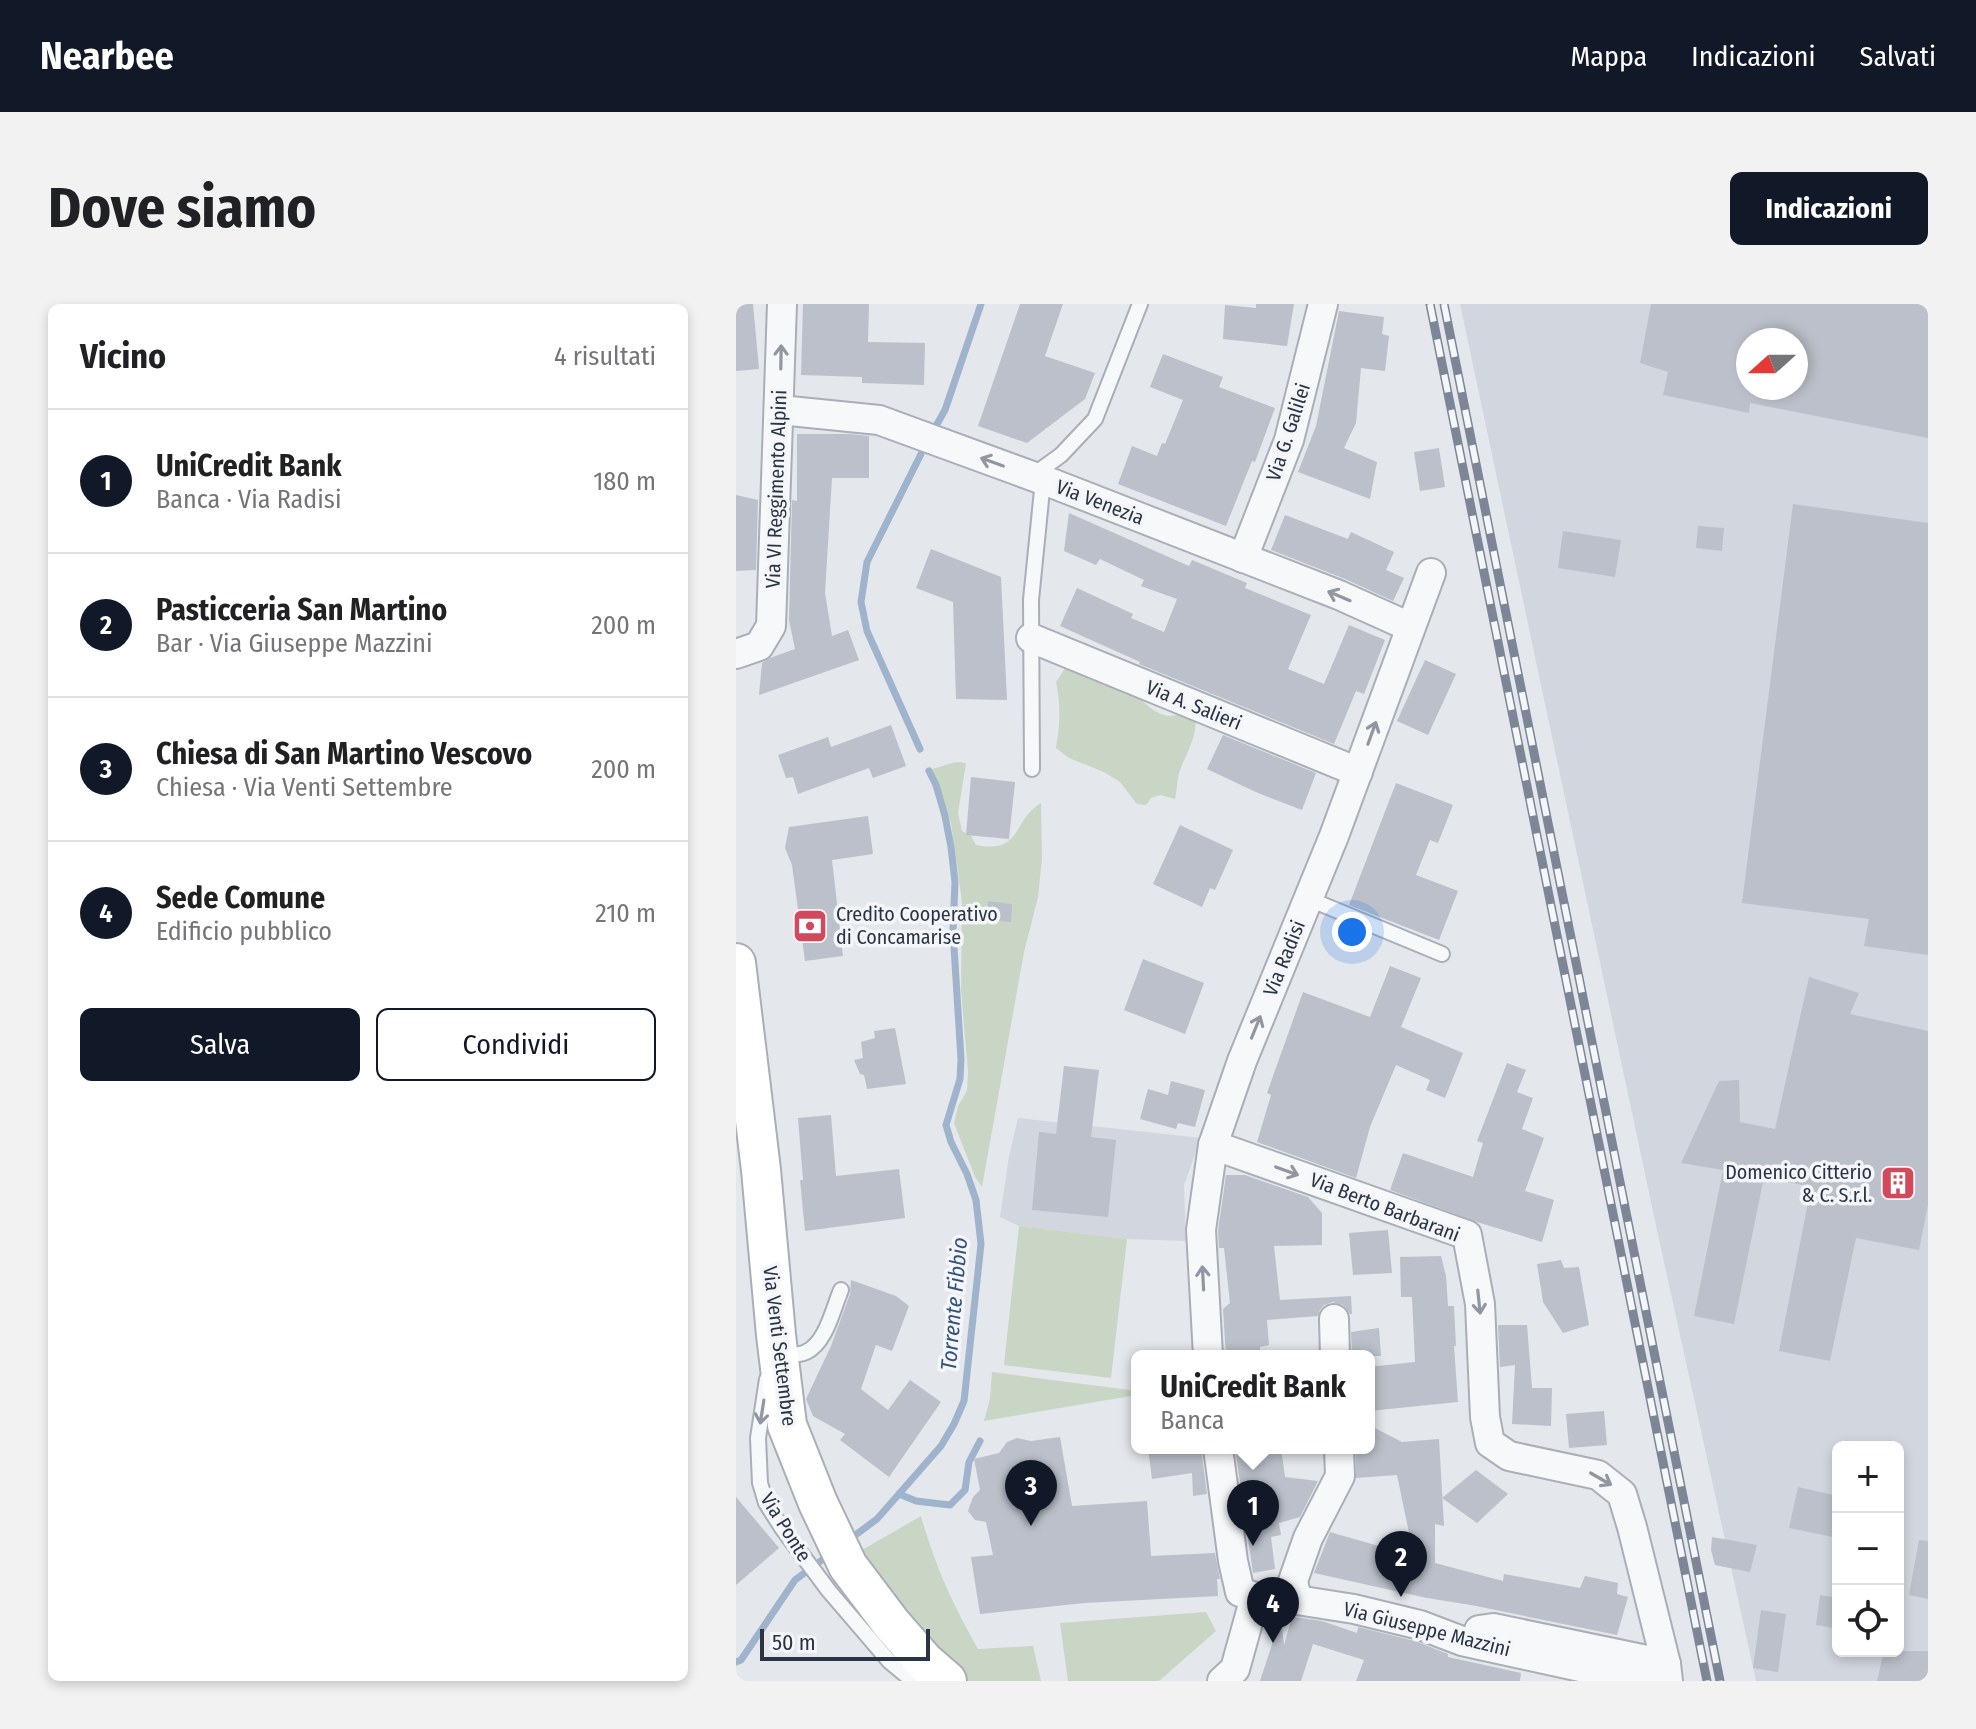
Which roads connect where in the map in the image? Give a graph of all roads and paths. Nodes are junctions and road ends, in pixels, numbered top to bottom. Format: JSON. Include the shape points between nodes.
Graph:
{"nodes":[{"id":1,"x":782,"y":304,"type":"edge"},
{"id":2,"x":1140,"y":304,"type":"edge"},
{"id":3,"x":1323,"y":304,"type":"edge"},
{"id":4,"x":780,"y":410,"type":"junction"},
{"id":5,"x":1037,"y":478,"type":"junction"},
{"id":6,"x":1243,"y":558,"type":"junction"},
{"id":7,"x":1431,"y":573,"type":"dead end"},
{"id":8,"x":1410,"y":627,"type":"junction"},
{"id":9,"x":1031,"y":638,"type":"junction"},
{"id":10,"x":736,"y":654,"type":"edge"},
{"id":11,"x":1032,"y":769,"type":"dead end"},
{"id":12,"x":1358,"y":772,"type":"junction"},
{"id":13,"x":1309,"y":899,"type":"junction"},
{"id":14,"x":1442,"y":954,"type":"dead end"},
{"id":15,"x":736,"y":963,"type":"edge"},
{"id":16,"x":1213,"y":1145,"type":"junction"},
{"id":17,"x":841,"y":1290,"type":"dead end"},
{"id":18,"x":1334,"y":1319,"type":"dead end"},
{"id":19,"x":777,"y":1345,"type":"junction"},
{"id":20,"x":1208,"y":1350,"type":"edge"},
{"id":21,"x":1335,"y":1350,"type":"edge"},
{"id":22,"x":1219,"y":1454,"type":"edge"},
{"id":23,"x":1339,"y":1454,"type":"edge"},
{"id":24,"x":1255,"y":1597,"type":"junction"},
{"id":25,"x":1297,"y":1600,"type":"junction"},
{"id":26,"x":1659,"y":1675,"type":"edge"},
{"id":27,"x":913,"y":1681,"type":"edge"},
{"id":28,"x":947,"y":1681,"type":"edge"},
{"id":29,"x":1222,"y":1681,"type":"edge"}],
"edges":[{"from":4,"to":1,"type":"street","name":"Via VI Reggimento Alpini","one_way":true},
{"from":2,"to":5,"type":"lane","via":[[1095,419]]},
{"from":3,"to":6,"type":"street","name":"Via G. Galilei","via":[[1289,440]]},
{"from":5,"to":4,"type":"street","name":"Via Venezia","one_way":true,"via":[[879,420]]},
{"from":4,"to":10,"type":"street","name":"Via VI Reggimento Alpini","via":[[771,626],[759,646]]},
{"from":5,"to":6,"type":"street","name":"Via Venezia"},
{"from":5,"to":9,"type":"lane"},
{"from":8,"to":6,"type":"street","name":"Via Venezia","one_way":true},
{"from":7,"to":8,"type":"street","name":"Via Radisi"},
{"from":12,"to":8,"type":"street","name":"Via Radisi","one_way":true},
{"from":9,"to":11,"type":"lane"},
{"from":9,"to":12,"type":"street","name":"Via A. Salieri"},
{"from":12,"to":13,"type":"street","name":"Via Radisi"},
{"from":13,"to":14,"type":"lane"},
{"from":16,"to":13,"type":"street","name":"Via Radisi","one_way":true},
{"from":15,"to":19,"type":"main road","name":"Via Venti Settembre"},
{"from":20,"to":16,"type":"street","name":"Via Radisi","one_way":true,"via":[[1201,1230]]},
{"from":16,"to":26,"type":"street","name":"Via Berto Barbarani","one_way":true,"via":[[1467,1235],[1480,1304],[1490,1443],[1509,1456],[1598,1475],[1622,1494]]},
{"from":17,"to":19,"type":"lane","via":[[823,1335],[812,1348],[804,1354]]},
{"from":18,"to":21,"type":"street"},
{"from":19,"to":27,"type":"lane","name":"Via Ponte","one_way":true,"via":[[758,1438],[766,1503],[829,1591]]},
{"from":19,"to":28,"type":"main road","name":"Via Venti Settembre","via":[[787,1425],[848,1566],[891,1623]]},
{"from":22,"to":24,"type":"street","via":[[1240,1592]]},
{"from":23,"to":25,"type":"street","via":[[1340,1476],[1293,1581]]},
{"from":24,"to":25,"type":"street","name":"Via Giuseppe Mazzini"},
{"from":24,"to":29,"type":"street","via":[[1235,1669]]},
{"from":25,"to":26,"type":"street","name":"Via Giuseppe Mazzini","via":[[1420,1625],[1462,1641]]}]}
